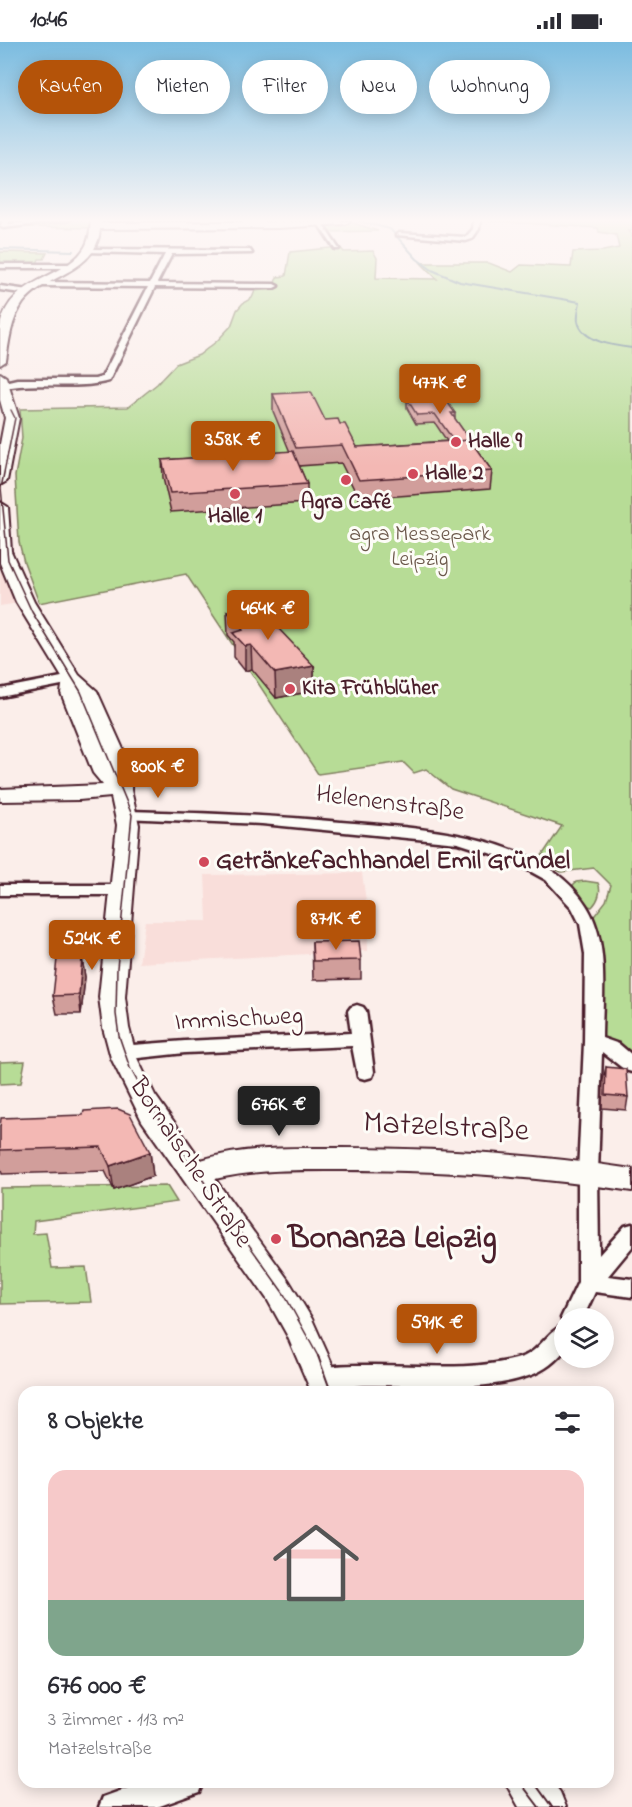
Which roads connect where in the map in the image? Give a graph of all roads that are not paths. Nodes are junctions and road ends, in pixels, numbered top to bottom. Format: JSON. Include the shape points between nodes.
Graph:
{"nodes":[{"id":1,"x":20,"y":302,"type":"edge"},
{"id":2,"x":144,"y":302,"type":"edge"},
{"id":3,"x":2,"y":334,"type":"edge"},
{"id":4,"x":0,"y":361,"type":"edge"},
{"id":5,"x":1,"y":381,"type":"edge"},
{"id":6,"x":4,"y":436,"type":"edge"},
{"id":7,"x":0,"y":481,"type":"edge"},
{"id":8,"x":0,"y":507,"type":"edge"},
{"id":9,"x":72,"y":679,"type":"junction"},
{"id":10,"x":0,"y":693,"type":"edge"},
{"id":11,"x":120,"y":790,"type":"junction"},
{"id":12,"x":0,"y":795,"type":"edge"},
{"id":13,"x":128,"y":820,"type":"junction"},
{"id":14,"x":0,"y":890,"type":"edge"},
{"id":15,"x":122,"y":890,"type":"junction"},
{"id":16,"x":357,"y":1011,"type":"dead end"},
{"id":17,"x":359,"y":1040,"type":"junction"},
{"id":18,"x":593,"y":1042,"type":"junction"},
{"id":19,"x":120,"y":1053,"type":"junction"},
{"id":20,"x":632,"y":1065,"type":"edge"},
{"id":21,"x":365,"y":1072,"type":"dead end"},
{"id":22,"x":588,"y":1173,"type":"junction"},
{"id":23,"x":195,"y":1174,"type":"junction"},
{"id":24,"x":632,"y":1180,"type":"edge"},
{"id":25,"x":632,"y":1232,"type":"edge"},
{"id":26,"x":589,"y":1282,"type":"junction"},
{"id":27,"x":632,"y":1288,"type":"edge"},
{"id":28,"x":577,"y":1308,"type":"edge"},
{"id":29,"x":554,"y":1346,"type":"edge"},
{"id":30,"x":325,"y":1386,"type":"edge"},
{"id":31,"x":328,"y":1386,"type":"edge"},
{"id":32,"x":171,"y":1788,"type":"edge"},
{"id":33,"x":530,"y":1788,"type":"edge"},
{"id":34,"x":113,"y":1807,"type":"edge"},
{"id":35,"x":544,"y":1807,"type":"edge"}],
"edges":[{"from":1,"to":3,"type":"main road"},
{"from":2,"to":5,"type":"street","via":[[106,379]]},
{"from":3,"to":4,"type":"main road"},
{"from":5,"to":6,"type":"main road","via":[[12,418]]},
{"from":6,"to":7,"type":"main road"},
{"from":8,"to":9,"type":"main road","name":"Bornaische Straße","via":[[2,546],[8,564],[30,613]]},
{"from":9,"to":10,"type":"street"},
{"from":9,"to":11,"type":"main road","name":"Bornaische Straße","via":[[71,693],[103,773]]},
{"from":11,"to":12,"type":"main road"},
{"from":11,"to":13,"type":"main road","name":"Bornaische Straße"},
{"from":13,"to":15,"type":"main road","name":"Bornaische Straße"},
{"from":13,"to":18,"type":"street","name":"Helenenstraße","via":[[189,816],[430,834],[461,839],[513,856],[552,877],[579,906],[588,924],[593,954]]},
{"from":14,"to":15,"type":"street"},
{"from":15,"to":19,"type":"main road","name":"Bornaische Straße","via":[[112,997]]},
{"from":16,"to":17,"type":"street"},
{"from":17,"to":19,"type":"street","name":"Immischweg"},
{"from":17,"to":21,"type":"street"},
{"from":18,"to":20,"type":"street","via":[[613,1048]]},
{"from":18,"to":22,"type":"street"},
{"from":19,"to":23,"type":"main road","name":"Bornaische Straße","via":[[142,1098]]},
{"from":22,"to":23,"type":"main road","name":"Matzelstraße","via":[[375,1158],[225,1163]]},
{"from":22,"to":24,"type":"main road","name":"Matzelstraße"},
{"from":22,"to":26,"type":"street"},
{"from":23,"to":30,"type":"main road","name":"Bornaische Straße","via":[[278,1290],[301,1329]]},
{"from":25,"to":26,"type":"street"},
{"from":26,"to":27,"type":"street"},
{"from":26,"to":28,"type":"street"},
{"from":29,"to":31,"type":"street","via":[[544,1358],[520,1369],[480,1374],[363,1375]]},
{"from":32,"to":34,"type":"street"},
{"from":33,"to":35,"type":"main road"}]}
